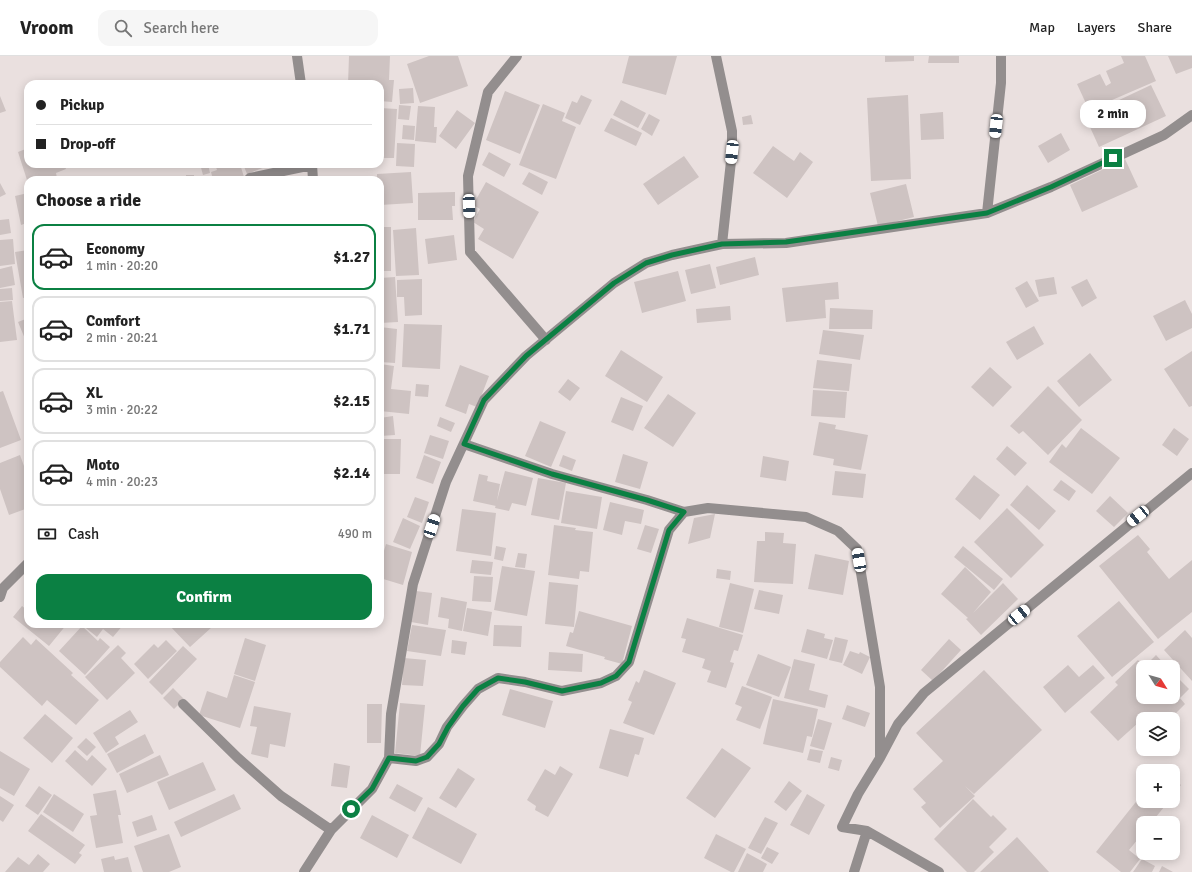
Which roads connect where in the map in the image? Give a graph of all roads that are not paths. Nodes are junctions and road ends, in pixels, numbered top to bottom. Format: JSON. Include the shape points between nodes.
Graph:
{"nodes":[{"id":1,"x":297,"y":56,"type":"edge"},
{"id":2,"x":517,"y":56,"type":"edge"},
{"id":3,"x":716,"y":56,"type":"edge"},
{"id":4,"x":1001,"y":56,"type":"edge"},
{"id":5,"x":300,"y":80,"type":"edge"},
{"id":6,"x":1192,"y":116,"type":"edge"},
{"id":7,"x":298,"y":168,"type":"edge"},
{"id":8,"x":260,"y":176,"type":"edge"},
{"id":9,"x":987,"y":213,"type":"junction"},
{"id":10,"x":722,"y":244,"type":"junction"},
{"id":11,"x":546,"y":340,"type":"junction"},
{"id":12,"x":464,"y":444,"type":"junction"},
{"id":13,"x":1192,"y":473,"type":"edge"},
{"id":14,"x":684,"y":512,"type":"junction"},
{"id":15,"x":24,"y":567,"type":"edge"},
{"id":16,"x":1,"y":590,"type":"edge"},
{"id":17,"x":183,"y":704,"type":"dead end"},
{"id":18,"x":389,"y":758,"type":"junction"},
{"id":19,"x":880,"y":758,"type":"junction"},
{"id":20,"x":330,"y":830,"type":"junction"},
{"id":21,"x":867,"y":831,"type":"junction"},
{"id":22,"x":304,"y":872,"type":"edge"},
{"id":23,"x":854,"y":872,"type":"edge"},
{"id":24,"x":939,"y":872,"type":"edge"}],
"edges":[{"from":1,"to":5,"type":"street"},
{"from":2,"to":11,"type":"street","via":[[488,92],[468,176],[470,252]]},
{"from":3,"to":10,"type":"street","via":[[732,131]]},
{"from":4,"to":9,"type":"street","via":[[1001,83]]},
{"from":6,"to":9,"type":"street","via":[[1150,141],[1051,187]]},
{"from":7,"to":8,"type":"street"},
{"from":9,"to":10,"type":"street","via":[[786,242]]},
{"from":10,"to":11,"type":"street","via":[[646,263],[614,283]]},
{"from":11,"to":12,"type":"street","via":[[526,356],[484,400]]},
{"from":12,"to":14,"type":"street","via":[[552,474]]},
{"from":12,"to":18,"type":"street","via":[[446,482],[413,584],[391,714]]},
{"from":13,"to":19,"type":"street","via":[[924,693],[898,724]]},
{"from":14,"to":18,"type":"street","via":[[669,530],[629,662],[616,676],[601,683],[562,691],[498,678],[478,689],[427,757],[416,761]]},
{"from":14,"to":19,"type":"street","via":[[708,508],[806,517],[838,531],[857,549],[880,687]]},
{"from":15,"to":16,"type":"street"},
{"from":17,"to":20,"type":"street","via":[[281,796]]},
{"from":18,"to":20,"type":"street","via":[[372,789]]},
{"from":19,"to":21,"type":"street","via":[[842,827]]},
{"from":20,"to":22,"type":"street"},
{"from":21,"to":23,"type":"street"},
{"from":21,"to":24,"type":"street"}]}
